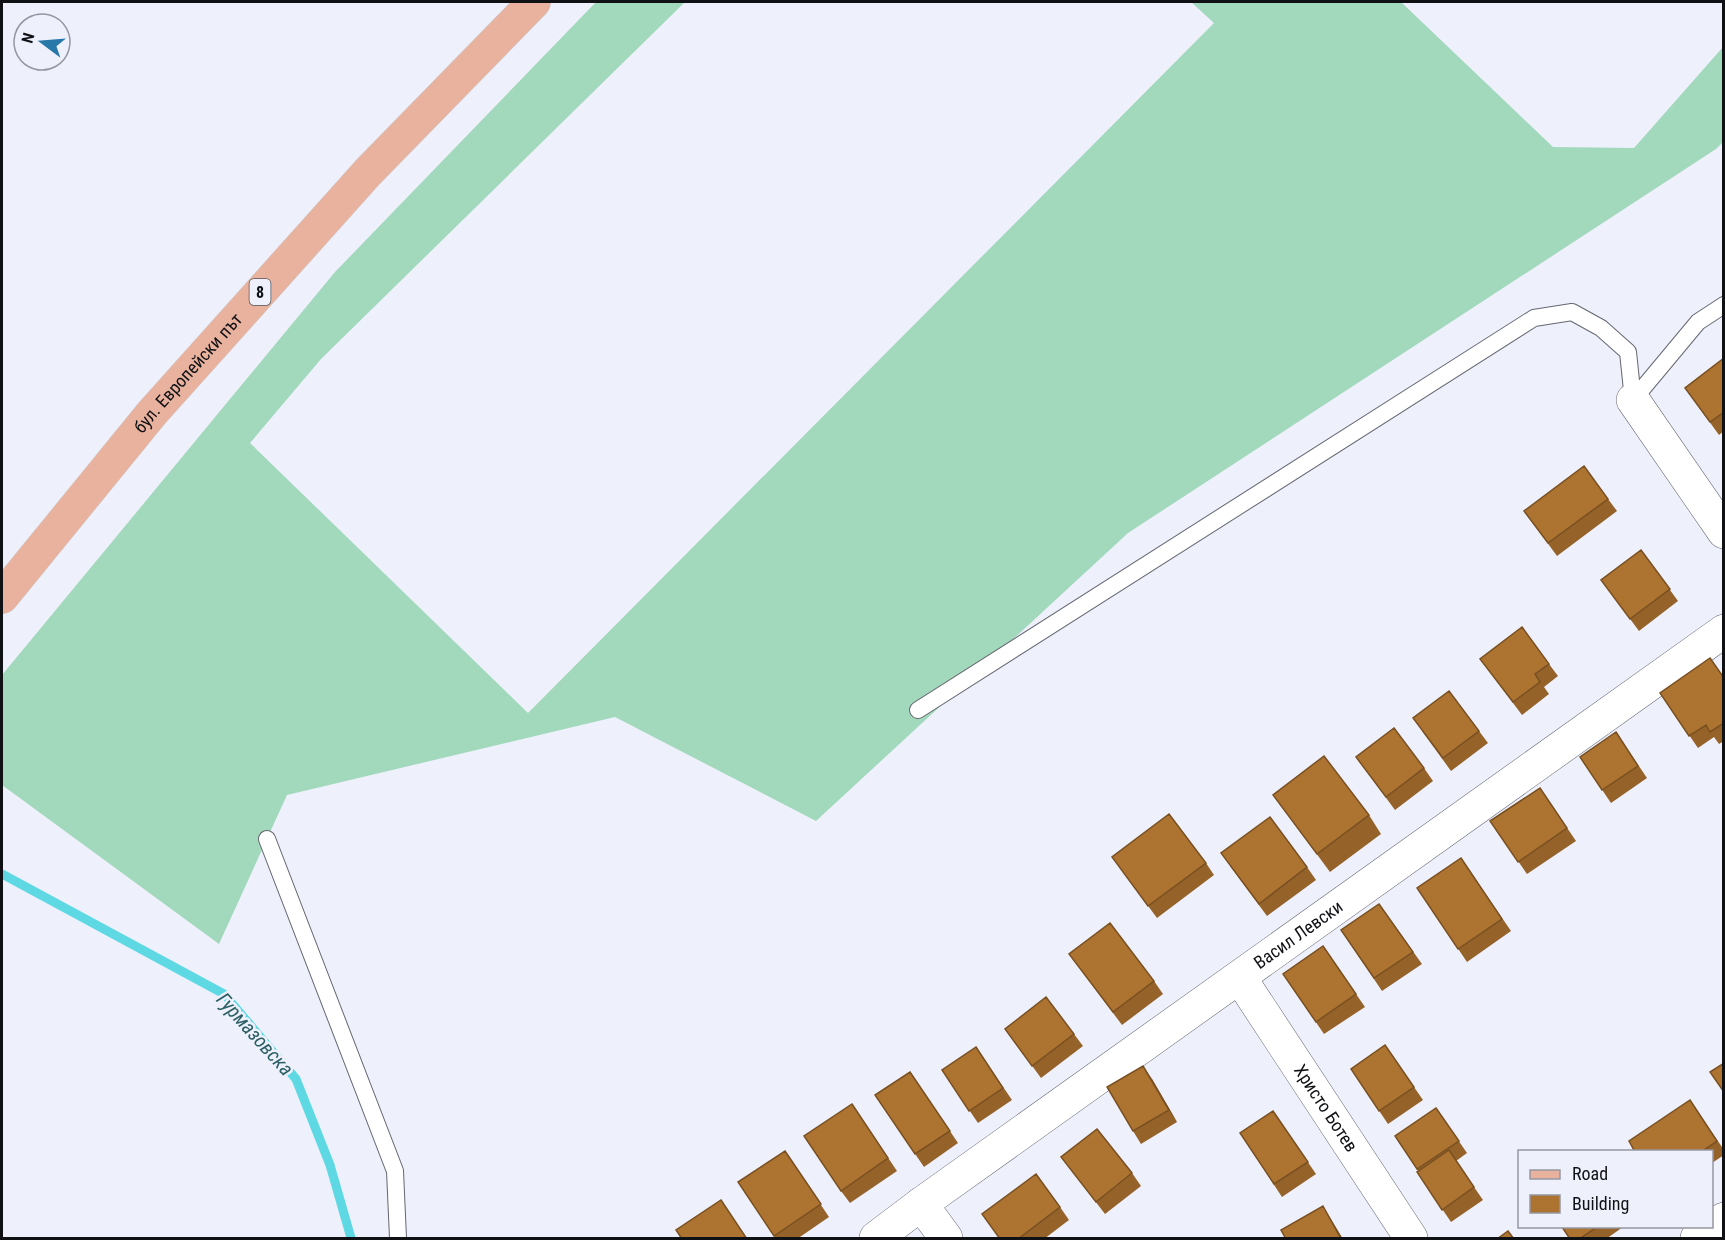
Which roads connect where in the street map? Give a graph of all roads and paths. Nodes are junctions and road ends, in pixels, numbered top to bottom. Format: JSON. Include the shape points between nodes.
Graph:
{"nodes":[{"id":1,"x":534,"y":2,"type":"edge"},
{"id":2,"x":1724,"y":305,"type":"edge"},
{"id":3,"x":1633,"y":400,"type":"junction"},
{"id":4,"x":1724,"y":532,"type":"edge"},
{"id":5,"x":2,"y":597,"type":"edge"},
{"id":6,"x":1724,"y":631,"type":"edge"},
{"id":7,"x":918,"y":710,"type":"dead end"},
{"id":8,"x":267,"y":839,"type":"dead end"},
{"id":9,"x":1240,"y":978,"type":"junction"},
{"id":10,"x":921,"y":1204,"type":"junction"},
{"id":11,"x":1711,"y":1228,"type":"edge"},
{"id":12,"x":398,"y":1239,"type":"edge"},
{"id":13,"x":876,"y":1239,"type":"edge"},
{"id":14,"x":946,"y":1239,"type":"edge"},
{"id":15,"x":1411,"y":1239,"type":"edge"},
{"id":16,"x":1697,"y":1239,"type":"edge"}],
"edges":[{"from":1,"to":5,"type":"main road","name":"бул. Европейски път","number":"8","via":[[353,189],[152,413]]},
{"from":2,"to":3,"type":"lane","via":[[1698,322]]},
{"from":3,"to":4,"type":"street"},
{"from":3,"to":7,"type":"lane","via":[[1628,352],[1601,328],[1572,312],[1534,318]]},
{"from":6,"to":9,"type":"street","name":"Васил Левски"},
{"from":8,"to":12,"type":"lane","via":[[395,1171]]},
{"from":9,"to":10,"type":"street","name":"Васил Левски"},
{"from":9,"to":15,"type":"street","name":"Христо Ботев"},
{"from":10,"to":13,"type":"street","name":"Васил Левски"},
{"from":10,"to":14,"type":"street"},
{"from":11,"to":16,"type":"street"}]}
